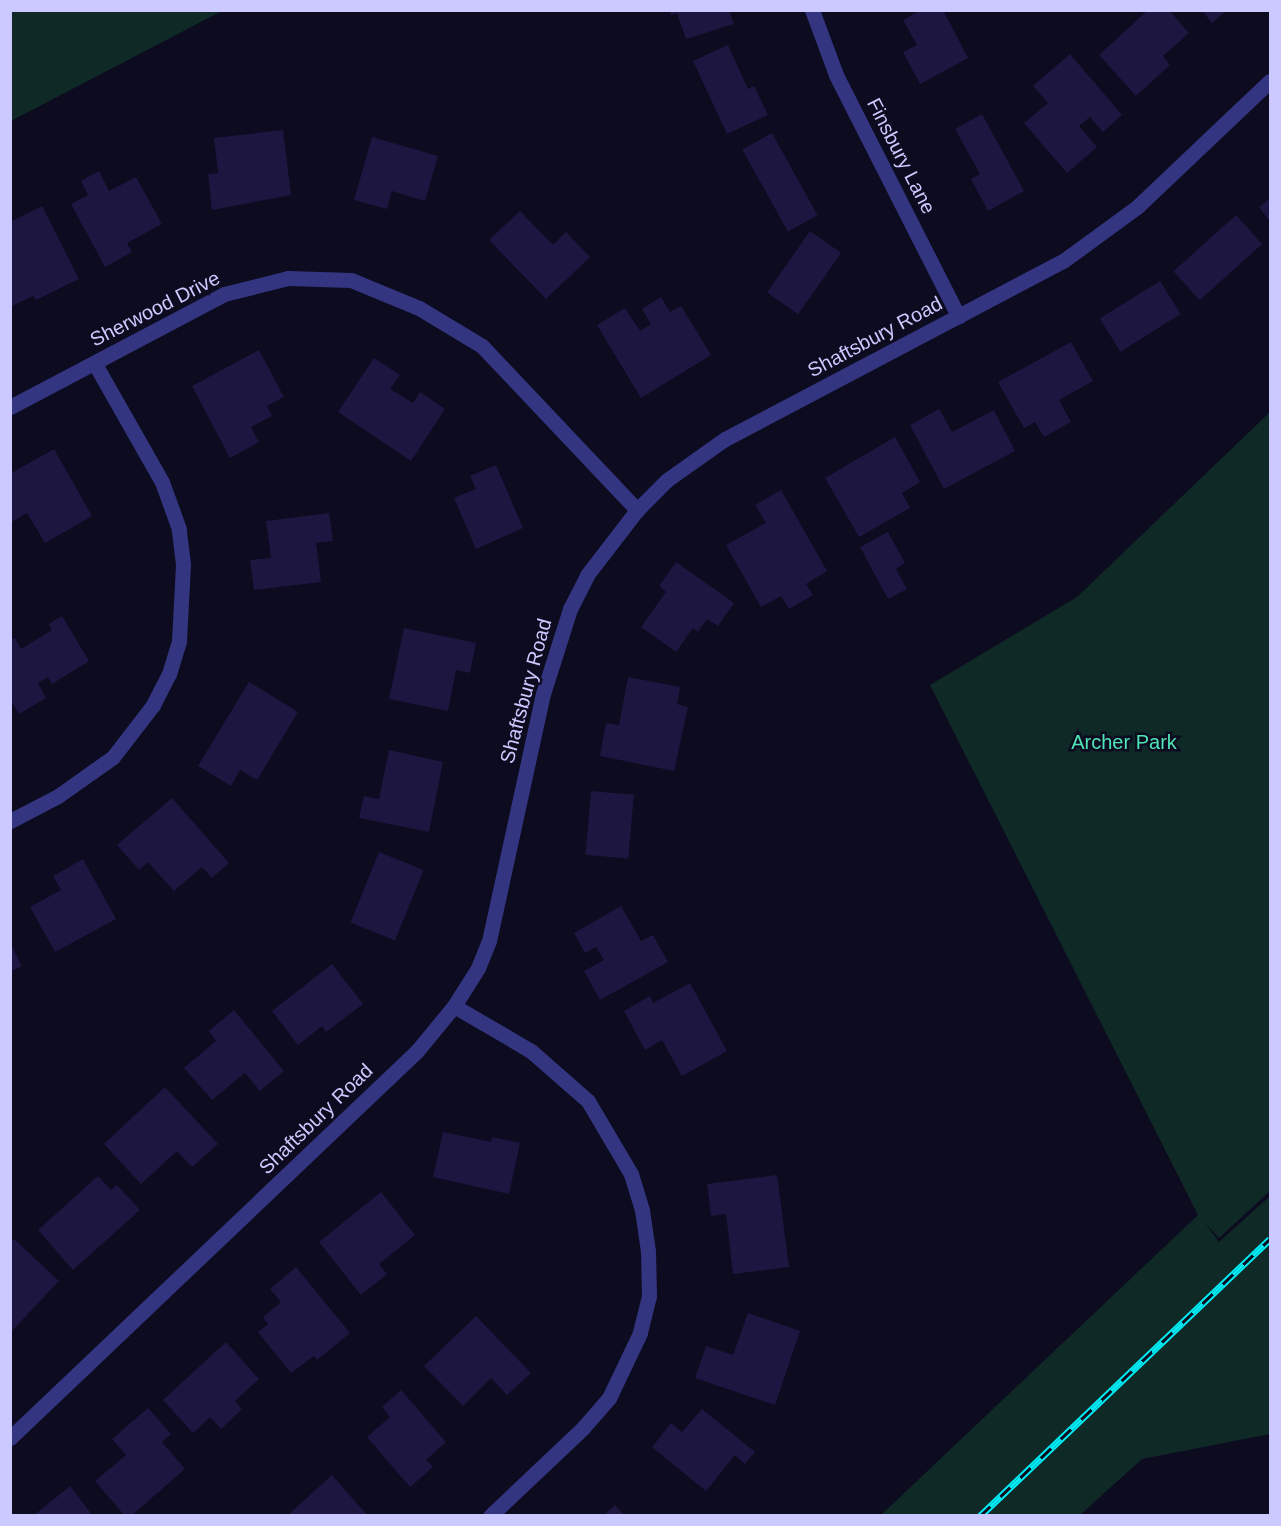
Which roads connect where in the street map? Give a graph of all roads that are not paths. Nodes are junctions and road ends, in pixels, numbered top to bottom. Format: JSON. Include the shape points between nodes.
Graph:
{"nodes":[{"id":1,"x":812,"y":10,"type":"edge"},
{"id":2,"x":1270,"y":81,"type":"edge"},
{"id":3,"x":959,"y":317,"type":"junction"},
{"id":4,"x":95,"y":364,"type":"junction"},
{"id":5,"x":10,"y":407,"type":"edge"},
{"id":6,"x":636,"y":510,"type":"junction"},
{"id":7,"x":10,"y":821,"type":"edge"},
{"id":8,"x":454,"y":1006,"type":"junction"},
{"id":9,"x":10,"y":1438,"type":"edge"},
{"id":10,"x":490,"y":1515,"type":"edge"}],
"edges":[{"from":1,"to":3,"type":"street","name":"Finsbury Lane","via":[[836,75]]},
{"from":2,"to":3,"type":"street","name":"Shaftsbury Road","via":[[1137,207],[1063,261]]},
{"from":3,"to":6,"type":"street","name":"Shaftsbury Road","via":[[725,439],[667,480]]},
{"from":4,"to":5,"type":"street","name":"Sherwood Drive"},
{"from":4,"to":6,"type":"street","name":"Sherwood Drive","via":[[224,294],[288,278],[351,280],[419,308],[482,346]]},
{"from":4,"to":7,"type":"street","via":[[162,482],[179,529],[183,564],[179,641],[169,674],[153,705],[113,757],[58,796]]},
{"from":6,"to":8,"type":"street","name":"Shaftsbury Road","via":[[587,575],[566,619],[543,694],[489,940],[478,968]]},
{"from":8,"to":9,"type":"street","name":"Shaftsbury Road","via":[[417,1051]]},
{"from":8,"to":10,"type":"street","via":[[531,1051],[588,1101],[631,1174],[648,1251],[649,1296],[640,1333],[609,1398],[583,1428]]}]}
